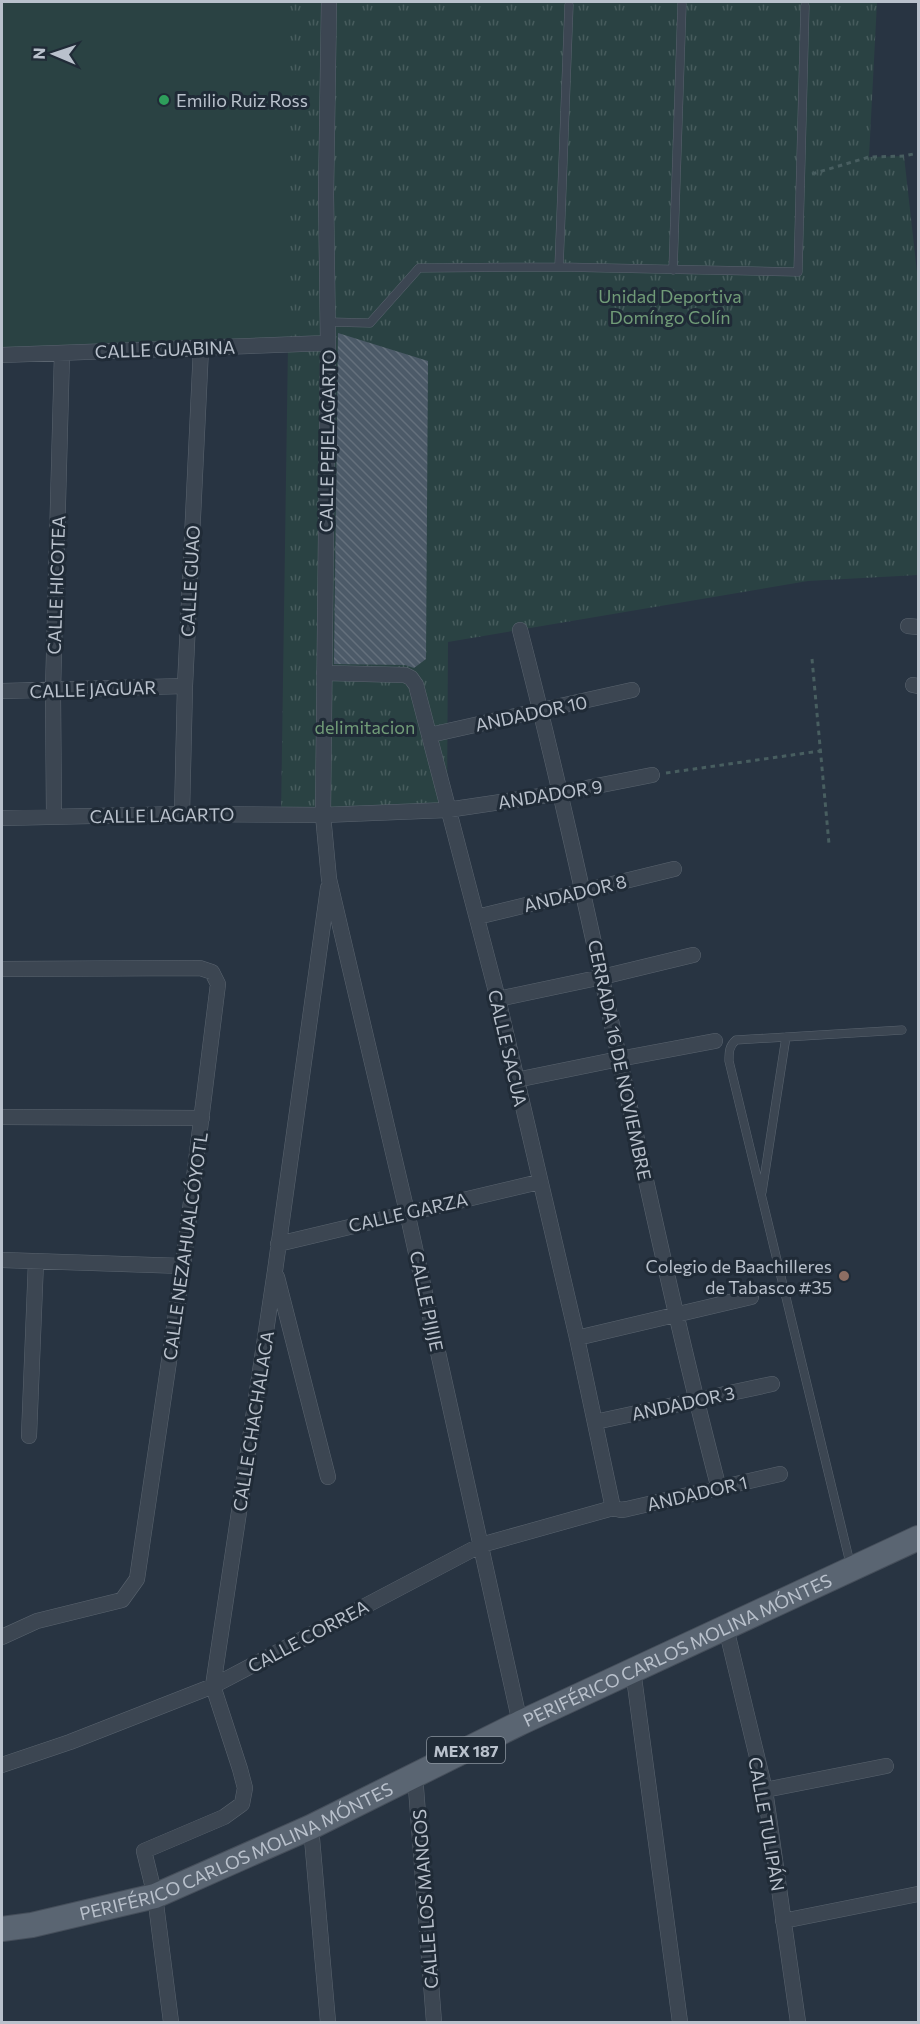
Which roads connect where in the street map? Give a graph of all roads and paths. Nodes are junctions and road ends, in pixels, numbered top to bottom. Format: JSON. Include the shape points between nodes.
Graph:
{"nodes":[{"id":1,"x":329,"y":2,"type":"edge"},
{"id":2,"x":682,"y":4,"type":"dead end"},
{"id":3,"x":569,"y":5,"type":"dead end"},
{"id":4,"x":805,"y":6,"type":"dead end"},
{"id":5,"x":918,"y":153,"type":"edge"},
{"id":6,"x":802,"y":177,"type":"junction"},
{"id":7,"x":559,"y":267,"type":"junction"},
{"id":8,"x":672,"y":270,"type":"junction"},
{"id":9,"x":328,"y":322,"type":"junction"},
{"id":10,"x":328,"y":343,"type":"junction"},
{"id":11,"x":201,"y":348,"type":"junction"},
{"id":12,"x":62,"y":353,"type":"junction"},
{"id":13,"x":2,"y":355,"type":"edge"},
{"id":14,"x":520,"y":630,"type":"dead end"},
{"id":15,"x":812,"y":659,"type":"dead end"},
{"id":16,"x":324,"y":673,"type":"junction"},
{"id":17,"x":185,"y":686,"type":"junction"},
{"id":18,"x":632,"y":690,"type":"dead end"},
{"id":19,"x":2,"y":691,"type":"edge"},
{"id":20,"x":53,"y":691,"type":"junction"},
{"id":21,"x":541,"y":711,"type":"junction"},
{"id":22,"x":430,"y":735,"type":"junction"},
{"id":23,"x":820,"y":751,"type":"junction"},
{"id":24,"x":652,"y":775,"type":"joint"},
{"id":25,"x":561,"y":793,"type":"junction"},
{"id":26,"x":447,"y":810,"type":"junction"},
{"id":27,"x":182,"y":814,"type":"junction"},
{"id":28,"x":323,"y":815,"type":"junction"},
{"id":29,"x":54,"y":816,"type":"junction"},
{"id":30,"x":2,"y":818,"type":"edge"},
{"id":31,"x":829,"y":844,"type":"dead end"},
{"id":32,"x":674,"y":868,"type":"dead end"},
{"id":33,"x":329,"y":879,"type":"junction"},
{"id":34,"x":583,"y":891,"type":"junction"},
{"id":35,"x":477,"y":917,"type":"junction"},
{"id":36,"x":693,"y":955,"type":"dead end"},
{"id":37,"x":2,"y":969,"type":"edge"},
{"id":38,"x":602,"y":977,"type":"junction"},
{"id":39,"x":498,"y":999,"type":"junction"},
{"id":40,"x":902,"y":1030,"type":"dead end"},
{"id":41,"x":786,"y":1037,"type":"junction"},
{"id":42,"x":715,"y":1041,"type":"dead end"},
{"id":43,"x":619,"y":1059,"type":"junction"},
{"id":44,"x":516,"y":1080,"type":"junction"},
{"id":45,"x":2,"y":1117,"type":"edge"},
{"id":46,"x":202,"y":1118,"type":"junction"},
{"id":47,"x":539,"y":1182,"type":"junction"},
{"id":48,"x":762,"y":1196,"type":"junction"},
{"id":49,"x":407,"y":1212,"type":"junction"},
{"id":50,"x":278,"y":1244,"type":"junction"},
{"id":51,"x":2,"y":1260,"type":"edge"},
{"id":52,"x":36,"y":1261,"type":"junction"},
{"id":53,"x":183,"y":1266,"type":"junction"},
{"id":54,"x":275,"y":1271,"type":"junction"},
{"id":55,"x":751,"y":1297,"type":"dead end"},
{"id":56,"x":676,"y":1315,"type":"junction"},
{"id":57,"x":577,"y":1338,"type":"junction"},
{"id":58,"x":772,"y":1384,"type":"dead end"},
{"id":59,"x":696,"y":1400,"type":"junction"},
{"id":60,"x":595,"y":1422,"type":"junction"},
{"id":61,"x":29,"y":1436,"type":"dead end"},
{"id":62,"x":780,"y":1474,"type":"dead end"},
{"id":63,"x":328,"y":1477,"type":"dead end"},
{"id":64,"x":719,"y":1489,"type":"junction"},
{"id":65,"x":614,"y":1508,"type":"junction"},
{"id":66,"x":918,"y":1538,"type":"edge"},
{"id":67,"x":481,"y":1545,"type":"junction"},
{"id":68,"x":851,"y":1568,"type":"junction"},
{"id":69,"x":726,"y":1628,"type":"junction"},
{"id":70,"x":2,"y":1637,"type":"edge"},
{"id":71,"x":633,"y":1670,"type":"junction"},
{"id":72,"x":213,"y":1686,"type":"junction"},
{"id":73,"x":520,"y":1723,"type":"junction"},
{"id":74,"x":2,"y":1765,"type":"edge"},
{"id":75,"x":886,"y":1766,"type":"dead end"},
{"id":76,"x":415,"y":1775,"type":"junction"},
{"id":77,"x":765,"y":1790,"type":"junction"},
{"id":78,"x":311,"y":1827,"type":"junction"},
{"id":79,"x":918,"y":1894,"type":"edge"},
{"id":80,"x":155,"y":1896,"type":"junction"},
{"id":81,"x":783,"y":1921,"type":"junction"},
{"id":82,"x":2,"y":1929,"type":"edge"},
{"id":83,"x":171,"y":2022,"type":"edge"},
{"id":84,"x":328,"y":2022,"type":"edge"},
{"id":85,"x":434,"y":2022,"type":"edge"},
{"id":86,"x":680,"y":2022,"type":"edge"},
{"id":87,"x":798,"y":2022,"type":"edge"}],
"edges":[{"from":1,"to":9,"type":"street","name":"CALLE PEJELAGARTO"},
{"from":2,"to":8,"type":"lane"},
{"from":3,"to":7,"type":"lane"},
{"from":4,"to":6,"type":"lane"},
{"from":5,"to":6,"type":"path","via":[[869,157]]},
{"from":6,"to":8,"type":"lane","via":[[798,272]]},
{"from":7,"to":8,"type":"lane"},
{"from":7,"to":9,"type":"lane","via":[[419,268],[370,322]]},
{"from":9,"to":10,"type":"street","name":"CALLE PEJELAGARTO"},
{"from":10,"to":11,"type":"street","name":"CALLE GUABINA"},
{"from":10,"to":16,"type":"street","name":"CALLE PEJELAGARTO"},
{"from":11,"to":12,"type":"street","name":"CALLE GUABINA"},
{"from":11,"to":17,"type":"street","name":"CALLE GUAO"},
{"from":12,"to":13,"type":"street","name":"CALLE GUABINA"},
{"from":12,"to":20,"type":"street","name":"CALLE HICOTEA"},
{"from":14,"to":21,"type":"street","name":"CERRADA 16 DE NOVIEMBRE"},
{"from":15,"to":23,"type":"path"},
{"from":16,"to":22,"type":"street","name":"CALLE SACUA","via":[[411,678]]},
{"from":16,"to":28,"type":"street","name":"CALLE PEJELAGARTO"},
{"from":17,"to":20,"type":"street","name":"CALLE JAGUAR"},
{"from":17,"to":27,"type":"street","name":"CALLE GUAO"},
{"from":18,"to":21,"type":"street","name":"ANDADOR 10"},
{"from":19,"to":20,"type":"street","name":"CALLE JAGUAR"},
{"from":20,"to":29,"type":"street","name":"CALLE HICOTEA"},
{"from":21,"to":22,"type":"street","name":"ANDADOR 10"},
{"from":21,"to":25,"type":"street","name":"CERRADA 16 DE NOVIEMBRE"},
{"from":22,"to":26,"type":"street","name":"CALLE SACUA"},
{"from":23,"to":24,"type":"path"},
{"from":23,"to":31,"type":"path"},
{"from":24,"to":25,"type":"street","name":"ANDADOR 9"},
{"from":25,"to":26,"type":"street","name":"ANDADOR 9"},
{"from":25,"to":34,"type":"street","name":"CERRADA 16 DE NOVIEMBRE"},
{"from":26,"to":28,"type":"street","name":"ANDADOR 9"},
{"from":26,"to":35,"type":"street","name":"CALLE SACUA"},
{"from":27,"to":28,"type":"street","name":"CALLE LAGARTO"},
{"from":27,"to":29,"type":"street","name":"CALLE LAGARTO"},
{"from":28,"to":33,"type":"street","name":"CALLE PEJELAGARTO"},
{"from":29,"to":30,"type":"street","name":"CALLE LAGARTO"},
{"from":32,"to":34,"type":"street","name":"ANDADOR 8"},
{"from":33,"to":49,"type":"street","name":"CALLE PIJIJE"},
{"from":33,"to":50,"type":"street","name":"CALLE CHACHALACA"},
{"from":34,"to":35,"type":"street","name":"ANDADOR 8"},
{"from":34,"to":38,"type":"street","name":"CERRADA 16 DE NOVIEMBRE"},
{"from":35,"to":39,"type":"street","name":"CALLE SACUA"},
{"from":36,"to":38,"type":"street"},
{"from":37,"to":46,"type":"street","name":"CALLE NEZAHUALCÓYOTL","via":[[200,968],[212,972],[218,984]]},
{"from":38,"to":39,"type":"street"},
{"from":38,"to":43,"type":"street","name":"CERRADA 16 DE NOVIEMBRE"},
{"from":39,"to":44,"type":"street","name":"CALLE SACUA"},
{"from":40,"to":41,"type":"lane"},
{"from":41,"to":48,"type":"lane"},
{"from":41,"to":48,"type":"lane","via":[[736,1040],[729,1053]]},
{"from":42,"to":43,"type":"street"},
{"from":43,"to":44,"type":"street"},
{"from":43,"to":56,"type":"street","name":"CERRADA 16 DE NOVIEMBRE"},
{"from":44,"to":47,"type":"street","name":"CALLE SACUA"},
{"from":45,"to":46,"type":"street"},
{"from":46,"to":53,"type":"street","name":"CALLE NEZAHUALCÓYOTL"},
{"from":47,"to":49,"type":"street","name":"CALLE GARZA"},
{"from":47,"to":57,"type":"street","name":"CALLE SACUA"},
{"from":48,"to":68,"type":"lane"},
{"from":49,"to":50,"type":"street","name":"CALLE GARZA"},
{"from":49,"to":67,"type":"street","name":"CALLE PIJIJE"},
{"from":50,"to":54,"type":"street","name":"CALLE CHACHALACA"},
{"from":51,"to":52,"type":"street"},
{"from":52,"to":53,"type":"street"},
{"from":52,"to":61,"type":"street"},
{"from":53,"to":70,"type":"street","name":"CALLE NEZAHUALCÓYOTL","via":[[137,1579],[122,1600],[37,1621]]},
{"from":54,"to":63,"type":"street"},
{"from":54,"to":72,"type":"street","name":"CALLE CHACHALACA"},
{"from":55,"to":56,"type":"street"},
{"from":56,"to":57,"type":"street"},
{"from":56,"to":59,"type":"street","name":"CERRADA 16 DE NOVIEMBRE"},
{"from":57,"to":60,"type":"street","name":"CALLE SACUA"},
{"from":58,"to":59,"type":"street","name":"ANDADOR 3"},
{"from":59,"to":60,"type":"street","name":"ANDADOR 3"},
{"from":59,"to":64,"type":"street","name":"CERRADA 16 DE NOVIEMBRE"},
{"from":60,"to":65,"type":"street","name":"CALLE SACUA"},
{"from":62,"to":64,"type":"street","name":"ANDADOR 1"},
{"from":64,"to":65,"type":"street","name":"ANDADOR 1","via":[[621,1510]]},
{"from":65,"to":67,"type":"street","name":"CALLE CORREA"},
{"from":66,"to":68,"type":"main road","name":"PERIFÉRICO CARLOS MOLINA MÓNTES","number":"MEX 187"},
{"from":67,"to":72,"type":"street","name":"CALLE CORREA"},
{"from":67,"to":73,"type":"street","name":"CALLE PIJIJE"},
{"from":68,"to":69,"type":"main road","name":"PERIFÉRICO CARLOS MOLINA MÓNTES","number":"MEX 187"},
{"from":69,"to":71,"type":"main road","name":"PERIFÉRICO CARLOS MOLINA MÓNTES","number":"MEX 187"},
{"from":69,"to":77,"type":"street","name":"CALLE TULIPÁN"},
{"from":71,"to":73,"type":"main road","name":"PERIFÉRICO CARLOS MOLINA MÓNTES","number":"MEX 187"},
{"from":71,"to":86,"type":"street"},
{"from":72,"to":74,"type":"street","name":"CALLE CORREA"},
{"from":72,"to":80,"type":"street","name":"CALLE CHACHALACA","via":[[240,1769],[242,1804],[224,1817],[144,1851]]},
{"from":73,"to":76,"type":"main road","name":"PERIFÉRICO CARLOS MOLINA MÓNTES","number":"MEX 187"},
{"from":75,"to":77,"type":"street"},
{"from":76,"to":78,"type":"main road","name":"PERIFÉRICO CARLOS MOLINA MÓNTES","number":"MEX 187"},
{"from":76,"to":85,"type":"street","name":"CALLE LOS MANGOS"},
{"from":77,"to":81,"type":"street","name":"CALLE TULIPÁN"},
{"from":78,"to":80,"type":"main road","name":"PERIFÉRICO CARLOS MOLINA MÓNTES","number":"MEX 187"},
{"from":78,"to":84,"type":"street"},
{"from":79,"to":81,"type":"street"},
{"from":80,"to":82,"type":"main road","name":"PERIFÉRICO CARLOS MOLINA MÓNTES","number":"MEX 187"},
{"from":80,"to":83,"type":"street"},
{"from":81,"to":87,"type":"street","name":"CALLE TULIPÁN"}]}
